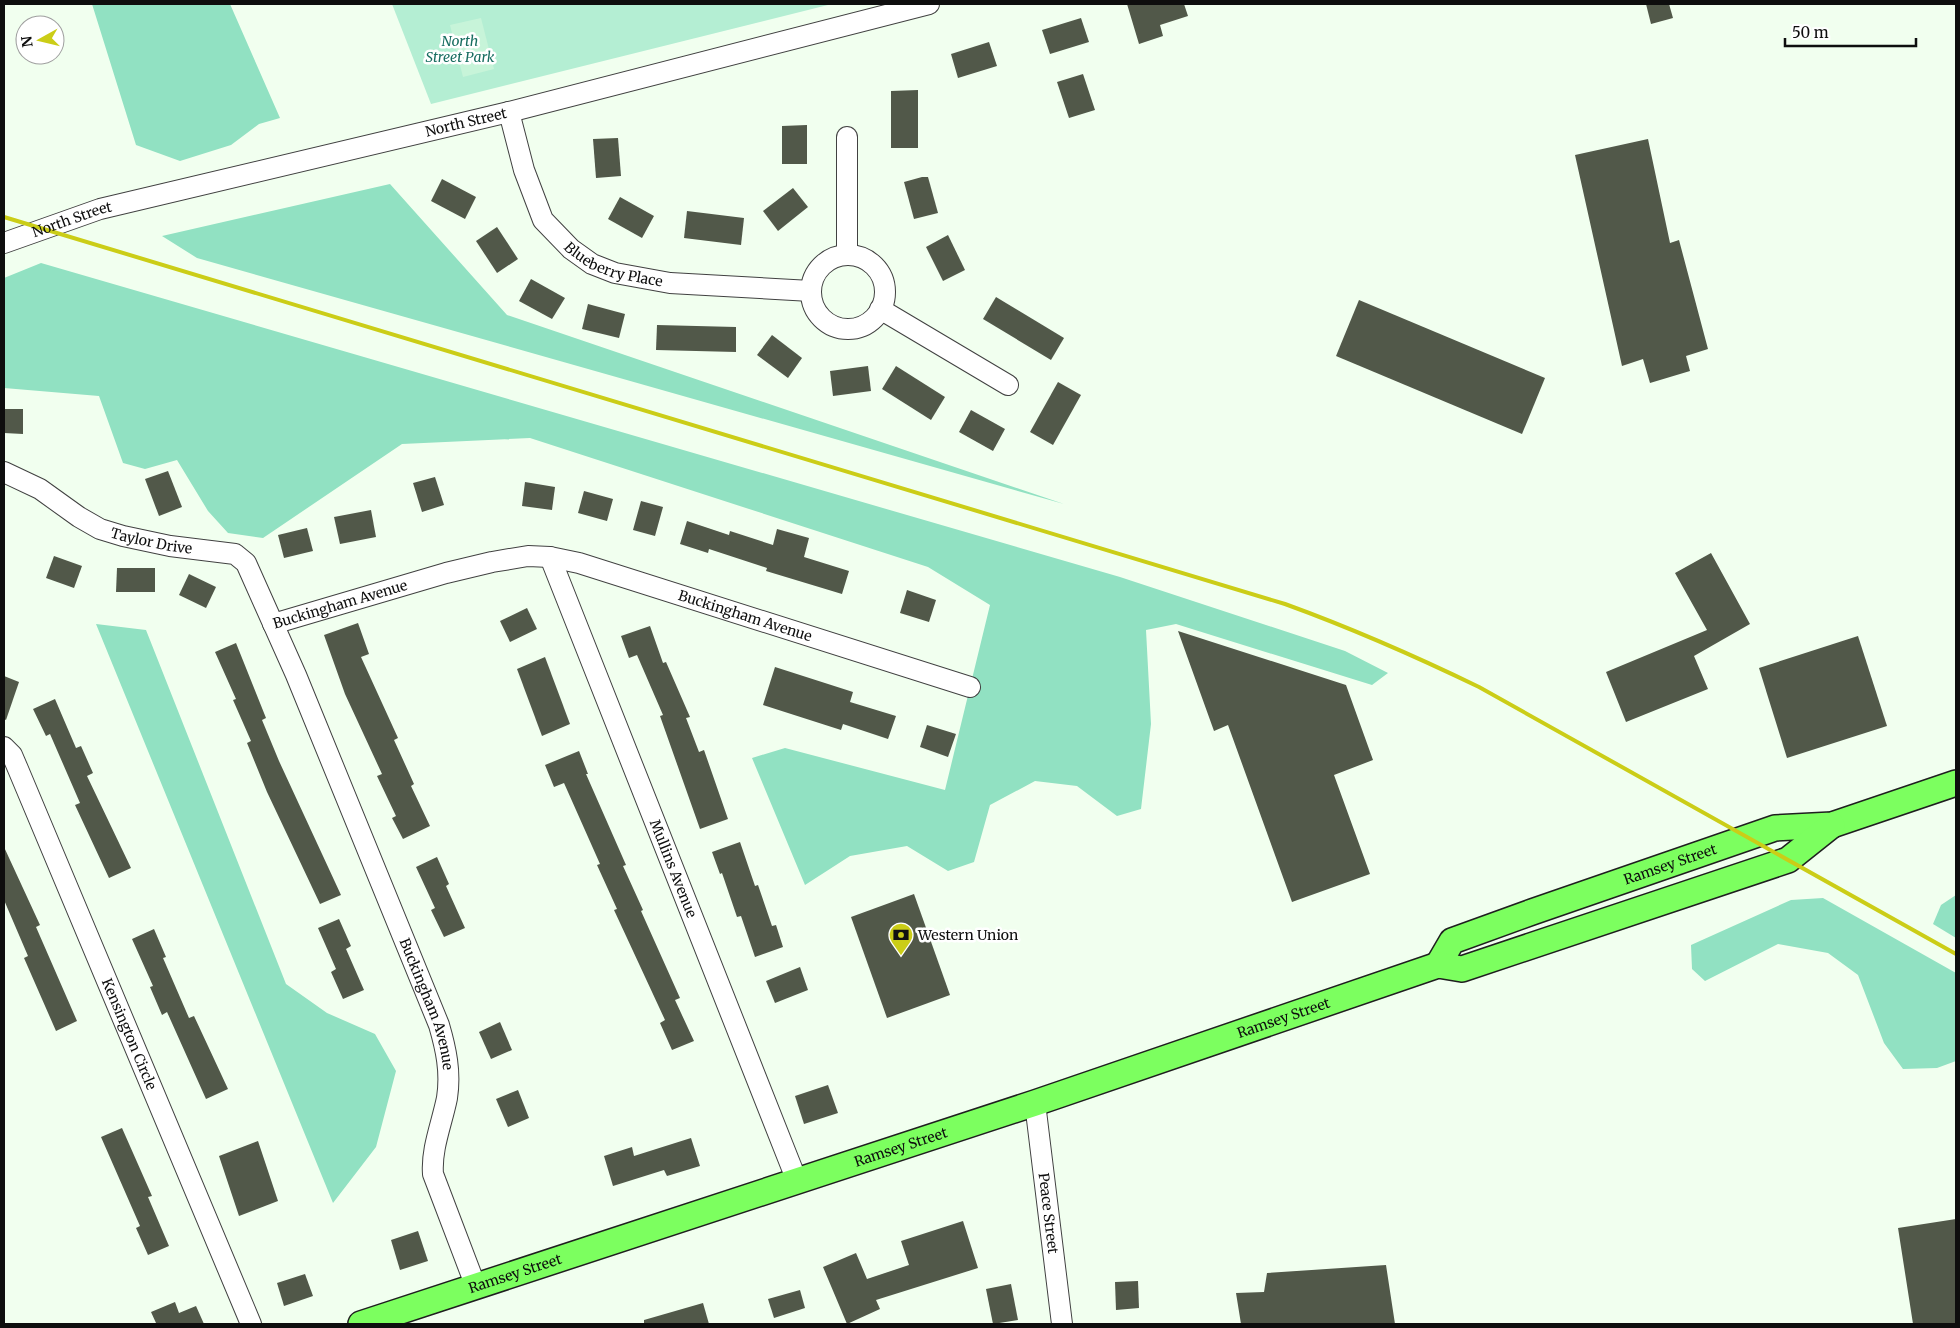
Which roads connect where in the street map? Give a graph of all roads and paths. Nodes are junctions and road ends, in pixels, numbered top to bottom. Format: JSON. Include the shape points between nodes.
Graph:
{"nodes":[{"id":1,"x":929,"y":4,"type":"edge"},
{"id":2,"x":877,"y":10,"type":"edge"},
{"id":3,"x":509,"y":112,"type":"junction"},
{"id":4,"x":847,"y":137,"type":"dead end"},
{"id":5,"x":4,"y":243,"type":"edge"},
{"id":6,"x":847,"y":256,"type":"junction"},
{"id":7,"x":811,"y":291,"type":"junction"},
{"id":8,"x":880,"y":309,"type":"junction"},
{"id":9,"x":1008,"y":384,"type":"dead end"},
{"id":10,"x":4,"y":472,"type":"edge"},
{"id":11,"x":550,"y":557,"type":"junction"},
{"id":12,"x":273,"y":624,"type":"junction"},
{"id":13,"x":970,"y":687,"type":"dead end"},
{"id":14,"x":4,"y":747,"type":"edge"},
{"id":15,"x":1956,"y":783,"type":"edge"},
{"id":16,"x":1832,"y":825,"type":"junction"},
{"id":17,"x":1438,"y":964,"type":"junction"},
{"id":18,"x":1035,"y":1103,"type":"junction"},
{"id":19,"x":797,"y":1181,"type":"junction"},
{"id":20,"x":476,"y":1287,"type":"junction"},
{"id":21,"x":251,"y":1324,"type":"edge"},
{"id":22,"x":361,"y":1324,"type":"edge"},
{"id":23,"x":1062,"y":1324,"type":"edge"}],
"edges":[{"from":1,"to":2,"type":"street","name":"North Street"},
{"from":2,"to":3,"type":"street","name":"North Street"},
{"from":3,"to":5,"type":"street","name":"North Street","via":[[100,208]]},
{"from":3,"to":7,"type":"street","name":"Blueberry Place","via":[[524,170],[543,220],[571,249],[592,264],[615,273],[670,284]]},
{"from":4,"to":6,"type":"street"},
{"from":6,"to":7,"type":"street","via":[[827,261],[813,279]]},
{"from":6,"to":8,"type":"street","via":[[862,258],[880,274],[884,285]]},
{"from":7,"to":8,"type":"street","via":[[817,312],[833,326],[844,329],[860,326],[874,318]]},
{"from":8,"to":9,"type":"street"},
{"from":10,"to":12,"type":"street","name":"Taylor Drive","via":[[40,489],[100,529],[170,546],[236,554],[246,563]]},
{"from":11,"to":12,"type":"street","name":"Buckingham Avenue","via":[[528,556],[446,573]]},
{"from":11,"to":13,"type":"street","name":"Buckingham Avenue","via":[[579,563]]},
{"from":11,"to":19,"type":"street","name":"Mullins Avenue"},
{"from":12,"to":20,"type":"street","name":"Buckingham Avenue","via":[[446,1048],[447,1096],[432,1162],[433,1174]]},
{"from":14,"to":21,"type":"street","name":"Kensington Circle","via":[[18,769]]},
{"from":15,"to":16,"type":"main road","name":"Ramsey Street"},
{"from":16,"to":17,"type":"main road","name":"Ramsey Street","via":[[1788,860],[1462,969]]},
{"from":16,"to":17,"type":"main road","name":"Ramsey Street","via":[[1775,828],[1523,915],[1452,941]]},
{"from":17,"to":18,"type":"main road","name":"Ramsey Street"},
{"from":18,"to":19,"type":"main road","name":"Ramsey Street"},
{"from":18,"to":23,"type":"street","name":"Peace Street"},
{"from":19,"to":20,"type":"main road","name":"Ramsey Street"},
{"from":20,"to":22,"type":"main road","name":"Ramsey Street"}]}
